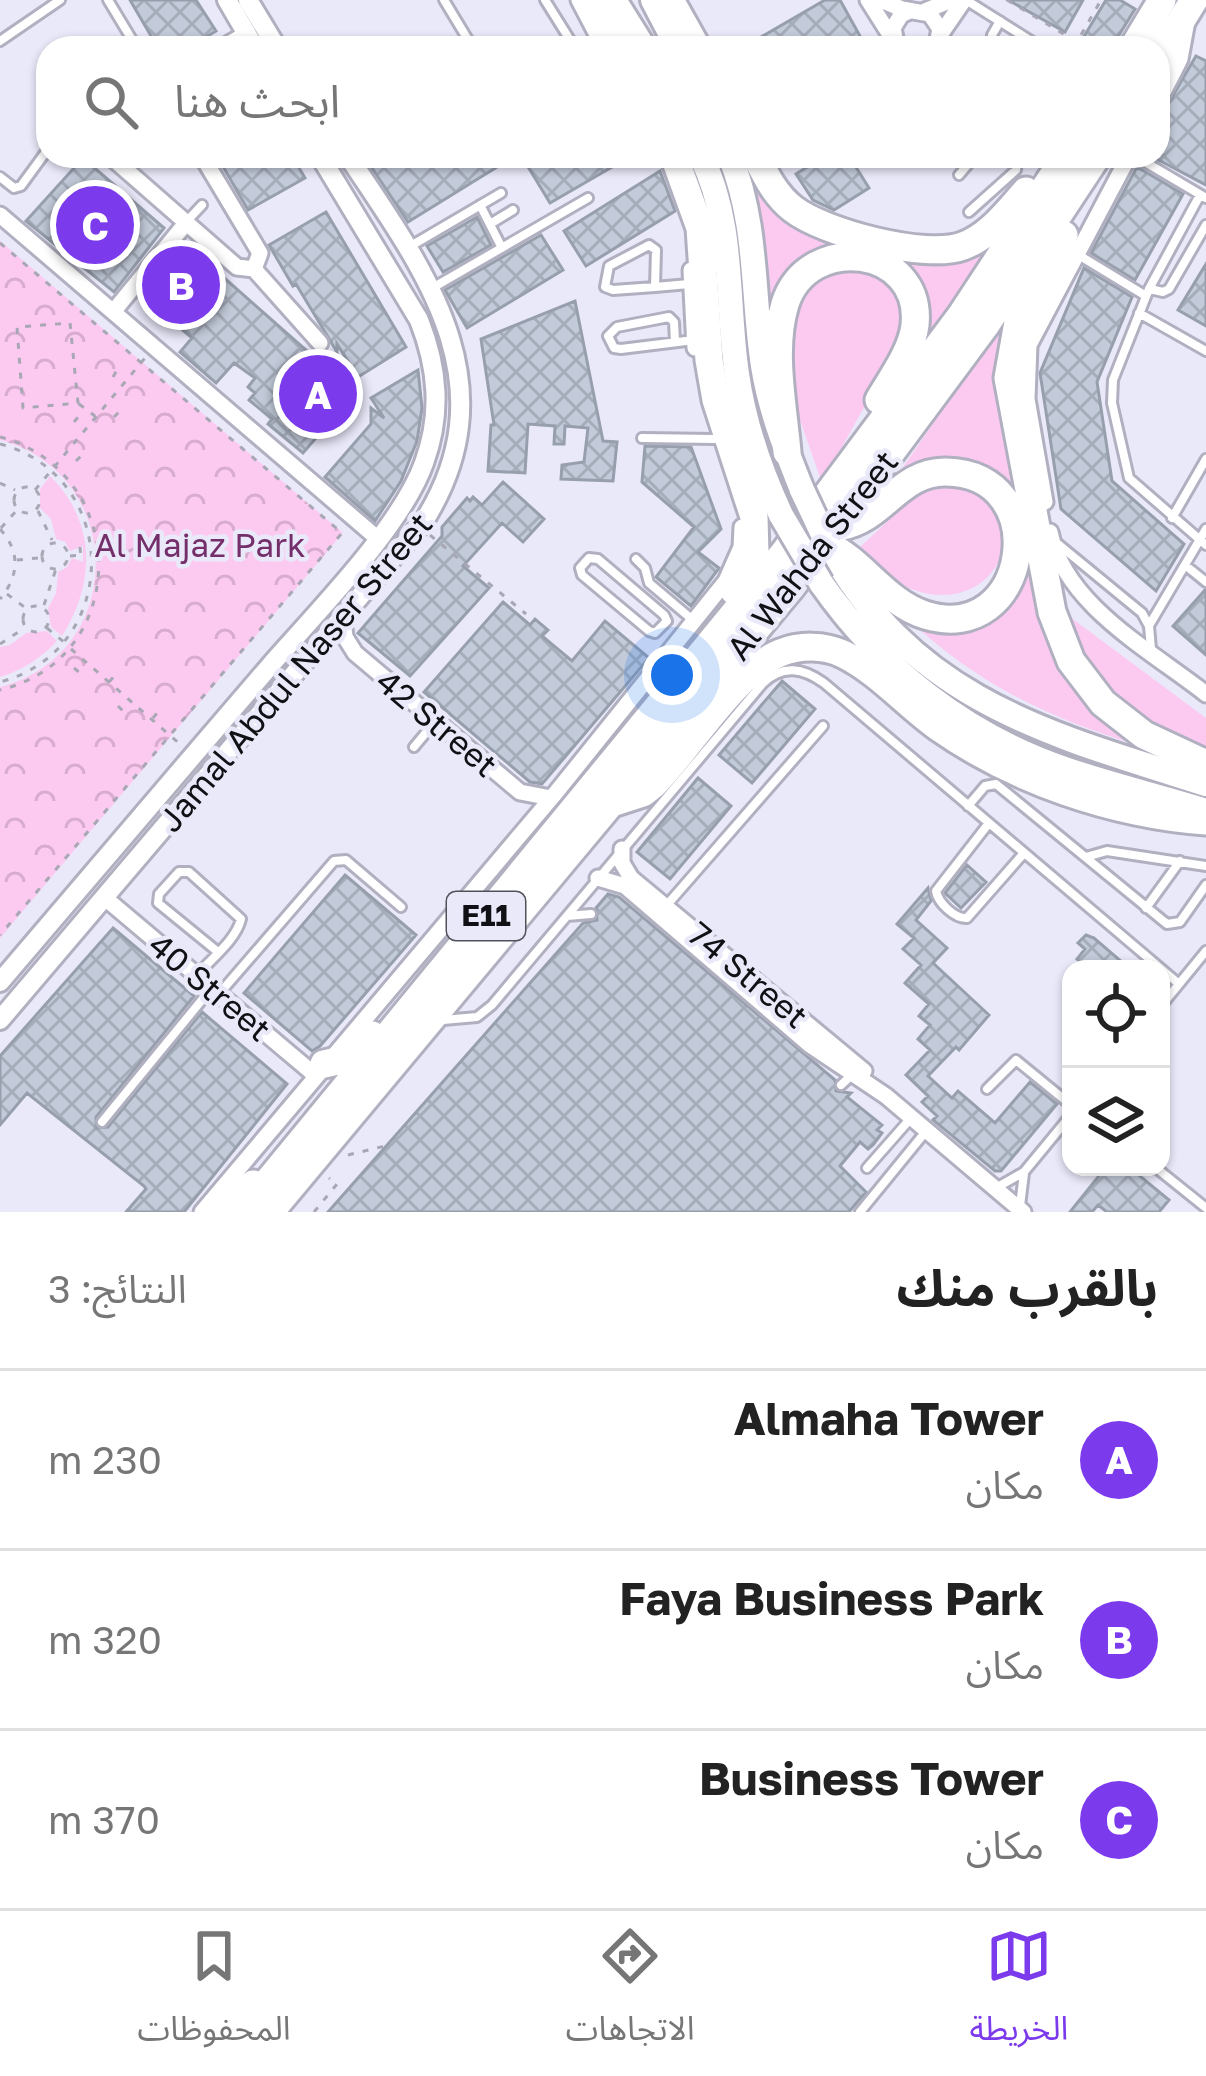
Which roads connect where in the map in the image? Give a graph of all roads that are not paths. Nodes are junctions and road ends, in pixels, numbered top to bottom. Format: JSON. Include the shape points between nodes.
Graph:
{"nodes":[{"id":1,"x":60,"y":0,"type":"edge"},
{"id":2,"x":108,"y":0,"type":"edge"},
{"id":3,"x":227,"y":0,"type":"edge"},
{"id":4,"x":248,"y":0,"type":"edge"},
{"id":5,"x":260,"y":0,"type":"edge"},
{"id":6,"x":444,"y":0,"type":"edge"},
{"id":7,"x":545,"y":0,"type":"edge"},
{"id":8,"x":579,"y":0,"type":"edge"},
{"id":9,"x":596,"y":0,"type":"edge"},
{"id":10,"x":614,"y":0,"type":"edge"},
{"id":11,"x":652,"y":0,"type":"edge"},
{"id":12,"x":670,"y":0,"type":"edge"},
{"id":13,"x":682,"y":0,"type":"edge"},
{"id":14,"x":868,"y":0,"type":"edge"},
{"id":15,"x":881,"y":0,"type":"edge"},
{"id":16,"x":951,"y":0,"type":"edge"},
{"id":17,"x":965,"y":0,"type":"edge"},
{"id":18,"x":1167,"y":7,"type":"edge"},
{"id":19,"x":917,"y":11,"type":"junction"},
{"id":20,"x":1000,"y":21,"type":"junction"},
{"id":21,"x":245,"y":30,"type":"junction"},
{"id":22,"x":129,"y":36,"type":"edge"},
{"id":23,"x":236,"y":36,"type":"edge"},
{"id":24,"x":249,"y":36,"type":"edge"},
{"id":25,"x":270,"y":36,"type":"edge"},
{"id":26,"x":280,"y":36,"type":"edge"},
{"id":27,"x":466,"y":36,"type":"edge"},
{"id":28,"x":568,"y":36,"type":"edge"},
{"id":29,"x":598,"y":36,"type":"edge"},
{"id":30,"x":613,"y":36,"type":"edge"},
{"id":31,"x":636,"y":36,"type":"edge"},
{"id":32,"x":672,"y":36,"type":"edge"},
{"id":33,"x":690,"y":36,"type":"edge"},
{"id":34,"x":703,"y":36,"type":"edge"},
{"id":35,"x":891,"y":36,"type":"edge"},
{"id":36,"x":896,"y":36,"type":"edge"},
{"id":37,"x":938,"y":36,"type":"edge"},
{"id":38,"x":941,"y":36,"type":"edge"},
{"id":39,"x":992,"y":36,"type":"edge"},
{"id":40,"x":1023,"y":36,"type":"edge"},
{"id":41,"x":1143,"y":36,"type":"edge"},
{"id":42,"x":0,"y":41,"type":"edge"},
{"id":43,"x":1170,"y":79,"type":"edge"},
{"id":44,"x":36,"y":165,"type":"edge"},
{"id":45,"x":124,"y":168,"type":"edge"},
{"id":46,"x":209,"y":168,"type":"edge"},
{"id":47,"x":327,"y":168,"type":"edge"},
{"id":48,"x":356,"y":168,"type":"edge"},
{"id":49,"x":679,"y":168,"type":"edge"},
{"id":50,"x":705,"y":168,"type":"edge"},
{"id":51,"x":733,"y":168,"type":"edge"},
{"id":52,"x":763,"y":168,"type":"edge"},
{"id":53,"x":965,"y":168,"type":"edge"},
{"id":54,"x":1016,"y":168,"type":"edge"},
{"id":55,"x":1045,"y":168,"type":"edge"},
{"id":56,"x":1077,"y":168,"type":"edge"},
{"id":57,"x":1079,"y":168,"type":"edge"},
{"id":58,"x":1083,"y":168,"type":"edge"},
{"id":59,"x":1125,"y":168,"type":"edge"},
{"id":60,"x":1153,"y":168,"type":"edge"},
{"id":61,"x":959,"y":175,"type":"dead end"},
{"id":62,"x":0,"y":177,"type":"edge"},
{"id":63,"x":338,"y":187,"type":"junction"},
{"id":64,"x":688,"y":189,"type":"junction"},
{"id":65,"x":501,"y":193,"type":"dead end"},
{"id":66,"x":1203,"y":196,"type":"edge"},
{"id":67,"x":588,"y":197,"type":"dead end"},
{"id":68,"x":202,"y":205,"type":"dead end"},
{"id":69,"x":480,"y":206,"type":"junction"},
{"id":70,"x":513,"y":210,"type":"dead end"},
{"id":71,"x":969,"y":212,"type":"dead end"},
{"id":72,"x":0,"y":215,"type":"edge"},
{"id":73,"x":186,"y":223,"type":"junction"},
{"id":74,"x":490,"y":224,"type":"junction"},
{"id":75,"x":1206,"y":225,"type":"edge"},
{"id":76,"x":393,"y":227,"type":"junction"},
{"id":77,"x":502,"y":248,"type":"junction"},
{"id":78,"x":406,"y":249,"type":"junction"},
{"id":79,"x":1076,"y":253,"type":"junction"},
{"id":80,"x":254,"y":269,"type":"junction"},
{"id":81,"x":691,"y":284,"type":"junction"},
{"id":82,"x":655,"y":287,"type":"junction"},
{"id":83,"x":429,"y":290,"type":"junction"},
{"id":84,"x":1148,"y":293,"type":"junction"},
{"id":85,"x":113,"y":312,"type":"junction"},
{"id":86,"x":1139,"y":313,"type":"junction"},
{"id":87,"x":694,"y":340,"type":"junction"},
{"id":88,"x":675,"y":342,"type":"junction"},
{"id":89,"x":320,"y":343,"type":"dead end"},
{"id":90,"x":1206,"y":351,"type":"edge"},
{"id":91,"x":641,"y":438,"type":"dead end"},
{"id":92,"x":715,"y":439,"type":"junction"},
{"id":93,"x":863,"y":446,"type":"junction"},
{"id":94,"x":787,"y":452,"type":"junction"},
{"id":95,"x":1206,"y":459,"type":"edge"},
{"id":96,"x":1172,"y":518,"type":"junction"},
{"id":97,"x":1206,"y":529,"type":"edge"},
{"id":98,"x":1051,"y":535,"type":"junction"},
{"id":99,"x":833,"y":536,"type":"junction"},
{"id":100,"x":377,"y":538,"type":"junction"},
{"id":101,"x":1203,"y":542,"type":"edge"},
{"id":102,"x":636,"y":559,"type":"dead end"},
{"id":103,"x":1185,"y":565,"type":"junction"},
{"id":104,"x":1206,"y":582,"type":"edge"},
{"id":105,"x":315,"y":615,"type":"junction"},
{"id":106,"x":343,"y":619,"type":"junction"},
{"id":107,"x":694,"y":621,"type":"junction"},
{"id":108,"x":1149,"y":626,"type":"junction"},
{"id":109,"x":663,"y":628,"type":"junction"},
{"id":110,"x":679,"y":640,"type":"junction"},
{"id":111,"x":1151,"y":651,"type":"junction"},
{"id":112,"x":355,"y":653,"type":"junction"},
{"id":113,"x":313,"y":654,"type":"junction"},
{"id":114,"x":691,"y":667,"type":"junction"},
{"id":115,"x":297,"y":673,"type":"junction"},
{"id":116,"x":1206,"y":694,"type":"edge"},
{"id":117,"x":227,"y":716,"type":"junction"},
{"id":118,"x":435,"y":722,"type":"junction"},
{"id":119,"x":824,"y":726,"type":"dead end"},
{"id":120,"x":414,"y":747,"type":"dead end"},
{"id":121,"x":1206,"y":764,"type":"edge"},
{"id":122,"x":1206,"y":784,"type":"edge"},
{"id":123,"x":200,"y":787,"type":"junction"},
{"id":124,"x":520,"y":792,"type":"junction"},
{"id":125,"x":551,"y":798,"type":"junction"},
{"id":126,"x":612,"y":802,"type":"junction"},
{"id":127,"x":968,"y":806,"type":"junction"},
{"id":128,"x":1206,"y":811,"type":"edge"},
{"id":129,"x":1206,"y":821,"type":"edge"},
{"id":130,"x":989,"y":823,"type":"junction"},
{"id":131,"x":530,"y":824,"type":"junction"},
{"id":132,"x":622,"y":849,"type":"junction"},
{"id":133,"x":1024,"y":854,"type":"junction"},
{"id":134,"x":1086,"y":857,"type":"junction"},
{"id":135,"x":1180,"y":861,"type":"junction"},
{"id":136,"x":1206,"y":866,"type":"edge"},
{"id":137,"x":598,"y":878,"type":"junction"},
{"id":138,"x":1206,"y":885,"type":"edge"},
{"id":139,"x":105,"y":898,"type":"junction"},
{"id":140,"x":401,"y":907,"type":"dead end"},
{"id":141,"x":665,"y":907,"type":"junction"},
{"id":142,"x":1146,"y":908,"type":"junction"},
{"id":143,"x":591,"y":914,"type":"dead end"},
{"id":144,"x":567,"y":916,"type":"junction"},
{"id":145,"x":1206,"y":951,"type":"edge"},
{"id":146,"x":218,"y":952,"type":"junction"},
{"id":147,"x":196,"y":976,"type":"junction"},
{"id":148,"x":0,"y":982,"type":"edge"},
{"id":149,"x":1179,"y":984,"type":"junction"},
{"id":150,"x":214,"y":992,"type":"junction"},
{"id":151,"x":1170,"y":995,"type":"edge"},
{"id":152,"x":420,"y":1015,"type":"junction"},
{"id":153,"x":0,"y":1020,"type":"edge"},
{"id":154,"x":320,"y":1069,"type":"junction"},
{"id":155,"x":847,"y":1077,"type":"junction"},
{"id":156,"x":987,"y":1089,"type":"dead end"},
{"id":157,"x":1062,"y":1098,"type":"edge"},
{"id":158,"x":911,"y":1117,"type":"junction"},
{"id":159,"x":102,"y":1122,"type":"dead end"},
{"id":160,"x":1062,"y":1126,"type":"edge"},
{"id":161,"x":926,"y":1130,"type":"junction"},
{"id":162,"x":913,"y":1147,"type":"junction"},
{"id":163,"x":949,"y":1149,"type":"junction"},
{"id":164,"x":867,"y":1168,"type":"dead end"},
{"id":165,"x":1024,"y":1172,"type":"junction"},
{"id":166,"x":1166,"y":1176,"type":"edge"},
{"id":167,"x":995,"y":1188,"type":"junction"},
{"id":168,"x":281,"y":1197,"type":"edge"},
{"id":169,"x":1206,"y":1208,"type":"edge"},
{"id":170,"x":1022,"y":1211,"type":"edge"},
{"id":171,"x":202,"y":1212,"type":"edge"},
{"id":172,"x":218,"y":1212,"type":"edge"},
{"id":173,"x":243,"y":1212,"type":"edge"},
{"id":174,"x":860,"y":1212,"type":"edge"}],
"edges":[{"from":1,"to":42,"type":"lane"},
{"from":2,"to":22,"type":"lane"},
{"from":3,"to":21,"type":"street"},
{"from":4,"to":25,"type":"street"},
{"from":5,"to":26,"type":"street"},
{"from":6,"to":27,"type":"lane"},
{"from":7,"to":28,"type":"lane"},
{"from":8,"to":29,"type":"street"},
{"from":9,"to":30,"type":"highway"},
{"from":10,"to":31,"type":"main road"},
{"from":11,"to":32,"type":"main road"},
{"from":12,"to":33,"type":"highway"},
{"from":13,"to":34,"type":"street"},
{"from":14,"to":35,"type":"street"},
{"from":15,"to":19,"type":"street"},
{"from":16,"to":19,"type":"street"},
{"from":17,"to":20,"type":"lane"},
{"from":17,"to":38,"type":"street"},
{"from":18,"to":41,"type":"highway"},
{"from":18,"to":43,"type":"street","via":[[1180,59]]},
{"from":19,"to":36,"type":"street","via":[[897,19]]},
{"from":19,"to":37,"type":"street","via":[[938,23]]},
{"from":20,"to":39,"type":"lane"},
{"from":20,"to":40,"type":"lane"},
{"from":21,"to":23,"type":"lane"},
{"from":21,"to":24,"type":"street"},
{"from":44,"to":62,"type":"lane","via":[[21,187]]},
{"from":45,"to":73,"type":"street"},
{"from":46,"to":80,"type":"street","via":[[260,253]]},
{"from":47,"to":63,"type":"street","name":"Jamal Abdul Naser Street"},
{"from":48,"to":76,"type":"street","name":"Jamal Abdul Naser Street"},
{"from":49,"to":64,"type":"highway"},
{"from":50,"to":128,"type":"main road","bridge":true,"via":[[726,242],[742,405],[760,465],[821,583],[859,633],[969,724],[1066,770]]},
{"from":51,"to":94,"type":"main road","via":[[753,240],[763,367]]},
{"from":52,"to":55,"type":"highway","via":[[806,218],[932,252],[990,230]]},
{"from":53,"to":61,"type":"lane"},
{"from":54,"to":71,"type":"lane"},
{"from":56,"to":93,"type":"highway","name":"Al Wahda Street","number":"E11"},
{"from":57,"to":99,"type":"highway","name":"Al Wahda Street","number":"E11","via":[[985,326]]},
{"from":58,"to":121,"type":"highway","via":[[1072,221],[1018,322],[1008,364],[1052,612],[1091,690],[1130,725]]},
{"from":59,"to":79,"type":"street"},
{"from":60,"to":66,"type":"lane"},
{"from":63,"to":76,"type":"street","via":[[351,179],[375,218]]},
{"from":63,"to":100,"type":"street","name":"Jamal Abdul Naser Street","via":[[419,320],[436,380],[423,466]]},
{"from":64,"to":81,"type":"street"},
{"from":64,"to":114,"type":"highway","via":[[704,248],[712,380],[756,540],[752,565],[697,643]]},
{"from":65,"to":69,"type":"lane"},
{"from":66,"to":84,"type":"lane"},
{"from":67,"to":77,"type":"lane"},
{"from":68,"to":73,"type":"lane"},
{"from":69,"to":74,"type":"lane"},
{"from":69,"to":78,"type":"lane"},
{"from":70,"to":74,"type":"lane"},
{"from":72,"to":85,"type":"street"},
{"from":73,"to":80,"type":"street","via":[[237,267]]},
{"from":73,"to":85,"type":"street"},
{"from":74,"to":77,"type":"lane"},
{"from":75,"to":84,"type":"lane","via":[[1169,289]]},
{"from":76,"to":78,"type":"street","name":"Jamal Abdul Naser Street"},
{"from":77,"to":83,"type":"lane"},
{"from":78,"to":83,"type":"street","name":"Jamal Abdul Naser Street"},
{"from":79,"to":84,"type":"lane"},
{"from":79,"to":98,"type":"street","via":[[1026,363]]},
{"from":80,"to":89,"type":"street"},
{"from":81,"to":82,"type":"lane"},
{"from":81,"to":87,"type":"street"},
{"from":82,"to":82,"type":"lane","via":[[651,245],[604,274],[609,289]]},
{"from":83,"to":106,"type":"street","name":"Jamal Abdul Naser Street","via":[[458,356],[455,454],[419,526]]},
{"from":84,"to":86,"type":"lane"},
{"from":85,"to":100,"type":"street"},
{"from":86,"to":90,"type":"lane"},
{"from":86,"to":96,"type":"lane","via":[[1112,403],[1129,478]]},
{"from":87,"to":88,"type":"lane"},
{"from":87,"to":92,"type":"street"},
{"from":88,"to":88,"type":"lane","via":[[621,349],[608,336],[669,317]]},
{"from":91,"to":92,"type":"lane"},
{"from":92,"to":107,"type":"street","via":[[740,510],[741,547]]},
{"from":93,"to":94,"type":"highway","via":[[909,346],[915,314],[896,273],[846,254],[806,271],[783,310]]},
{"from":93,"to":114,"type":"highway","name":"Al Wahda Street","number":"E11"},
{"from":94,"to":99,"type":"main road","bridge":true},
{"from":95,"to":96,"type":"lane"},
{"from":96,"to":101,"type":"lane"},
{"from":97,"to":101,"type":"lane"},
{"from":98,"to":108,"type":"lane"},
{"from":98,"to":111,"type":"street","via":[[1082,596]]},
{"from":99,"to":99,"type":"highway","via":[[915,478],[957,473],[1004,501],[1017,530],[1017,561],[989,604],[937,617],[881,589]]},
{"from":99,"to":122,"type":"main road","via":[[846,577],[883,622],[974,695],[1074,744]]},
{"from":99,"to":126,"type":"highway","name":"Al Wahda Street","number":"E11"},
{"from":100,"to":105,"type":"street","name":"Jamal Abdul Naser Street"},
{"from":101,"to":103,"type":"lane"},
{"from":102,"to":107,"type":"lane","via":[[650,583]]},
{"from":103,"to":104,"type":"lane"},
{"from":103,"to":108,"type":"lane"},
{"from":105,"to":115,"type":"street","via":[[286,665]]},
{"from":105,"to":117,"type":"street","name":"Jamal Abdul Naser Street"},
{"from":106,"to":112,"type":"street","name":"42 Street"},
{"from":106,"to":113,"type":"street","name":"Jamal Abdul Naser Street"},
{"from":107,"to":110,"type":"street"},
{"from":108,"to":111,"type":"lane"},
{"from":109,"to":109,"type":"lane","via":[[664,615],[598,559],[581,566],[581,575],[650,631]]},
{"from":109,"to":110,"type":"lane"},
{"from":110,"to":125,"type":"street"},
{"from":111,"to":116,"type":"street"},
{"from":112,"to":113,"type":"street","name":"42 Street"},
{"from":112,"to":118,"type":"street","name":"42 Street"},
{"from":113,"to":115,"type":"street","name":"Jamal Abdul Naser Street"},
{"from":114,"to":152,"type":"highway","name":"Al Wahda Street","number":"E11"},
{"from":115,"to":123,"type":"street","name":"Jamal Abdul Naser Street"},
{"from":117,"to":123,"type":"street","via":[[236,727],[202,771]]},
{"from":117,"to":148,"type":"street","name":"Jamal Abdul Naser Street"},
{"from":118,"to":120,"type":"lane"},
{"from":118,"to":124,"type":"street","name":"42 Street"},
{"from":119,"to":141,"type":"lane"},
{"from":123,"to":139,"type":"street","name":"Jamal Abdul Naser Street"},
{"from":124,"to":125,"type":"street","name":"42 Street"},
{"from":124,"to":131,"type":"street","name":"42 Street"},
{"from":125,"to":131,"type":"street"},
{"from":126,"to":129,"type":"highway","via":[[658,781],[754,669],[806,647],[847,656],[946,732],[1022,774],[1105,802]]},
{"from":126,"to":152,"type":"highway","name":"Al Wahda Street","number":"E11"},
{"from":127,"to":130,"type":"lane"},
{"from":127,"to":132,"type":"lane","via":[[824,683],[787,670],[763,683]]},
{"from":127,"to":134,"type":"lane","via":[[996,784]]},
{"from":130,"to":133,"type":"lane"},
{"from":130,"to":133,"type":"lane","via":[[936,891],[957,916],[967,918]]},
{"from":131,"to":154,"type":"street"},
{"from":132,"to":137,"type":"lane"},
{"from":132,"to":141,"type":"street","name":"74 Street","via":[[627,874]]},
{"from":133,"to":149,"type":"lane"},
{"from":134,"to":135,"type":"lane","via":[[1107,851]]},
{"from":134,"to":142,"type":"lane"},
{"from":135,"to":136,"type":"lane"},
{"from":135,"to":142,"type":"lane"},
{"from":137,"to":144,"type":"lane"},
{"from":137,"to":155,"type":"street","name":"74 Street","via":[[619,883]]},
{"from":138,"to":142,"type":"lane","via":[[1176,924]]},
{"from":139,"to":147,"type":"street","name":"40 Street"},
{"from":139,"to":153,"type":"street","name":"Jamal Abdul Naser Street"},
{"from":140,"to":150,"type":"lane","via":[[346,860],[334,860]]},
{"from":141,"to":155,"type":"street","name":"74 Street"},
{"from":143,"to":144,"type":"lane"},
{"from":144,"to":152,"type":"lane","via":[[482,1013]]},
{"from":145,"to":149,"type":"lane"},
{"from":146,"to":146,"type":"lane","via":[[240,927],[240,915],[179,872],[158,903]]},
{"from":146,"to":147,"type":"lane"},
{"from":147,"to":150,"type":"street","name":"40 Street"},
{"from":149,"to":151,"type":"lane"},
{"from":150,"to":154,"type":"street","name":"40 Street"},
{"from":150,"to":159,"type":"lane"},
{"from":152,"to":154,"type":"highway"},
{"from":152,"to":168,"type":"highway","name":"Al Wahda Street","number":"E11"},
{"from":154,"to":171,"type":"street"},
{"from":155,"to":158,"type":"street","name":"74 Street"},
{"from":156,"to":157,"type":"lane","via":[[1016,1060]]},
{"from":158,"to":161,"type":"street","name":"74 Street"},
{"from":158,"to":164,"type":"lane"},
{"from":160,"to":165,"type":"lane"},
{"from":161,"to":162,"type":"lane"},
{"from":161,"to":163,"type":"street","name":"74 Street"},
{"from":162,"to":163,"type":"lane"},
{"from":162,"to":174,"type":"lane"},
{"from":163,"to":167,"type":"street","name":"74 Street"},
{"from":165,"to":167,"type":"lane"},
{"from":165,"to":170,"type":"lane"},
{"from":166,"to":169,"type":"lane"},
{"from":167,"to":170,"type":"street","name":"74 Street"},
{"from":168,"to":172,"type":"highway"},
{"from":168,"to":173,"type":"highway","name":"Al Wahda Street","number":"E11"}]}
